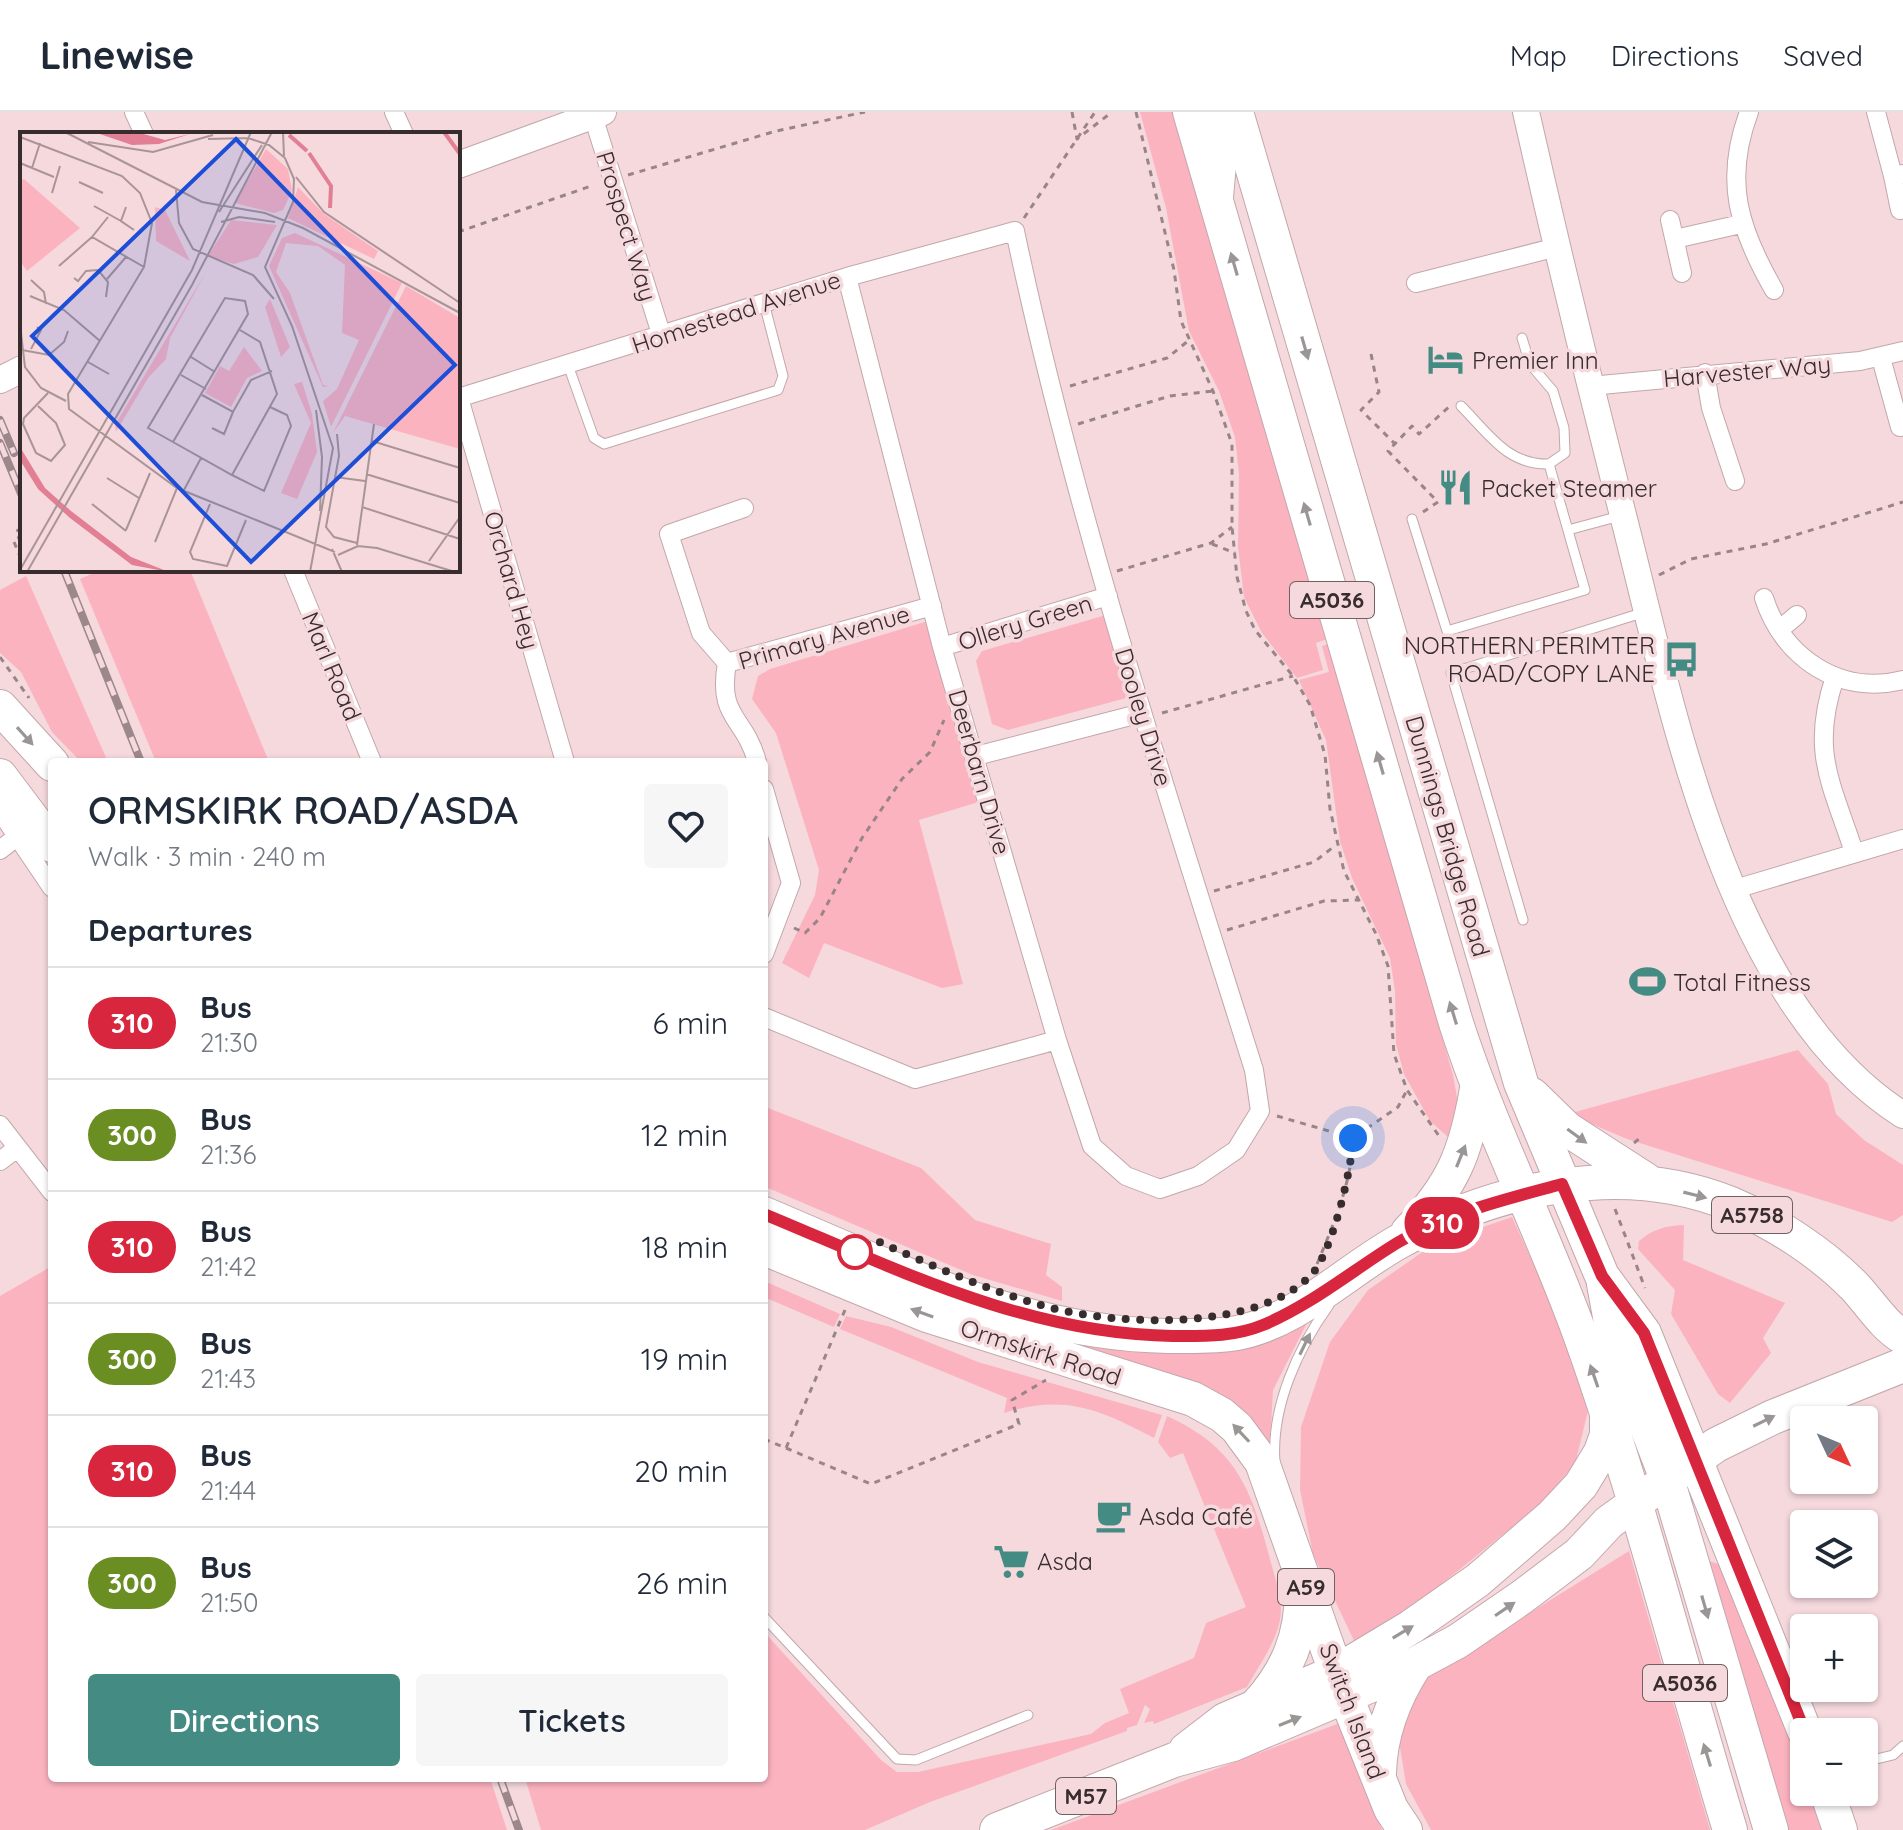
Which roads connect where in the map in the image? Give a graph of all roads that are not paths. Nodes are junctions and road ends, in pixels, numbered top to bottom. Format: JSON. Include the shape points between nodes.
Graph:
{"nodes":[{"id":1,"x":134,"y":112,"type":"edge"},
{"id":2,"x":394,"y":112,"type":"edge"},
{"id":3,"x":1190,"y":112,"type":"edge"},
{"id":4,"x":1209,"y":112,"type":"edge"},
{"id":5,"x":1236,"y":112,"type":"edge"},
{"id":6,"x":1526,"y":112,"type":"edge"},
{"id":7,"x":1749,"y":112,"type":"edge"},
{"id":8,"x":1876,"y":112,"type":"edge"},
{"id":9,"x":598,"y":114,"type":"edge"},
{"id":10,"x":143,"y":132,"type":"edge"},
{"id":11,"x":403,"y":132,"type":"edge"},
{"id":12,"x":460,"y":164,"type":"edge"},
{"id":13,"x":1898,"y":175,"type":"edge"},
{"id":14,"x":1900,"y":210,"type":"dead end"},
{"id":15,"x":1219,"y":213,"type":"junction"},
{"id":16,"x":1670,"y":220,"type":"dead end"},
{"id":17,"x":1741,"y":224,"type":"junction"},
{"id":18,"x":1015,"y":231,"type":"joint"},
{"id":19,"x":1675,"y":239,"type":"junction"},
{"id":20,"x":1557,"y":247,"type":"junction"},
{"id":21,"x":1682,"y":273,"type":"dead end"},
{"id":22,"x":847,"y":277,"type":"junction"},
{"id":23,"x":1416,"y":283,"type":"dead end"},
{"id":24,"x":1774,"y":290,"type":"dead end"},
{"id":25,"x":764,"y":303,"type":"junction"},
{"id":26,"x":662,"y":337,"type":"junction"},
{"id":27,"x":1522,"y":338,"type":"dead end"},
{"id":28,"x":1903,"y":351,"type":"edge"},
{"id":29,"x":1881,"y":358,"type":"junction"},
{"id":30,"x":568,"y":365,"type":"junction"},
{"id":31,"x":20,"y":370,"type":"edge"},
{"id":32,"x":1705,"y":373,"type":"junction"},
{"id":33,"x":0,"y":380,"type":"edge"},
{"id":34,"x":1590,"y":386,"type":"junction"},
{"id":35,"x":460,"y":398,"type":"edge"},
{"id":36,"x":460,"y":401,"type":"edge"},
{"id":37,"x":1461,"y":406,"type":"road end"},
{"id":38,"x":1895,"y":428,"type":"edge"},
{"id":39,"x":1549,"y":464,"type":"junction"},
{"id":40,"x":1735,"y":481,"type":"dead end"},
{"id":41,"x":744,"y":508,"type":"dead end"},
{"id":42,"x":1623,"y":516,"type":"junction"},
{"id":43,"x":1412,"y":519,"type":"road end"},
{"id":44,"x":1568,"y":530,"type":"junction"},
{"id":45,"x":294,"y":572,"type":"edge"},
{"id":46,"x":1108,"y":596,"type":"junction"},
{"id":47,"x":1764,"y":598,"type":"dead end"},
{"id":48,"x":932,"y":606,"type":"junction"},
{"id":49,"x":1648,"y":611,"type":"junction"},
{"id":50,"x":1797,"y":615,"type":"dead end"},
{"id":51,"x":1779,"y":630,"type":"junction"},
{"id":52,"x":942,"y":647,"type":"junction"},
{"id":53,"x":727,"y":663,"type":"junction"},
{"id":54,"x":1835,"y":677,"type":"junction"},
{"id":55,"x":1903,"y":680,"type":"edge"},
{"id":56,"x":0,"y":707,"type":"edge"},
{"id":57,"x":1142,"y":716,"type":"junction"},
{"id":58,"x":976,"y":756,"type":"junction"},
{"id":59,"x":370,"y":758,"type":"edge"},
{"id":60,"x":564,"y":758,"type":"edge"},
{"id":61,"x":756,"y":758,"type":"edge"},
{"id":62,"x":48,"y":760,"type":"edge"},
{"id":63,"x":0,"y":776,"type":"edge"},
{"id":64,"x":768,"y":803,"type":"edge"},
{"id":65,"x":0,"y":811,"type":"edge"},
{"id":66,"x":18,"y":836,"type":"junction"},
{"id":67,"x":1903,"y":839,"type":"edge"},
{"id":68,"x":48,"y":840,"type":"edge"},
{"id":69,"x":0,"y":850,"type":"edge"},
{"id":70,"x":1854,"y":852,"type":"junction"},
{"id":71,"x":48,"y":882,"type":"edge"},
{"id":72,"x":1735,"y":889,"type":"junction"},
{"id":73,"x":1523,"y":920,"type":"dead end"},
{"id":74,"x":768,"y":944,"type":"edge"},
{"id":75,"x":768,"y":1019,"type":"edge"},
{"id":76,"x":1057,"y":1040,"type":"junction"},
{"id":77,"x":1521,"y":1083,"type":"junction"},
{"id":78,"x":1477,"y":1087,"type":"junction"},
{"id":79,"x":1903,"y":1115,"type":"edge"},
{"id":80,"x":0,"y":1125,"type":"edge"},
{"id":81,"x":17,"y":1148,"type":"junction"},
{"id":82,"x":0,"y":1161,"type":"edge"},
{"id":83,"x":1198,"y":1176,"type":"joint"},
{"id":84,"x":1562,"y":1184,"type":"junction"},
{"id":85,"x":1657,"y":1186,"type":"junction"},
{"id":86,"x":48,"y":1187,"type":"edge"},
{"id":87,"x":1521,"y":1195,"type":"junction"},
{"id":88,"x":768,"y":1216,"type":"edge"},
{"id":89,"x":1400,"y":1241,"type":"junction"},
{"id":90,"x":768,"y":1250,"type":"edge"},
{"id":91,"x":1364,"y":1265,"type":"junction"},
{"id":92,"x":1602,"y":1276,"type":"junction"},
{"id":93,"x":1903,"y":1337,"type":"edge"},
{"id":94,"x":1903,"y":1365,"type":"edge"},
{"id":95,"x":1607,"y":1412,"type":"junction"},
{"id":96,"x":1696,"y":1458,"type":"junction"},
{"id":97,"x":1667,"y":1479,"type":"junction"},
{"id":98,"x":1277,"y":1501,"type":"junction"},
{"id":99,"x":1639,"y":1519,"type":"junction"},
{"id":100,"x":1683,"y":1532,"type":"junction"},
{"id":101,"x":1738,"y":1559,"type":"junction"},
{"id":102,"x":1302,"y":1575,"type":"junction"},
{"id":103,"x":768,"y":1621,"type":"edge"},
{"id":104,"x":1415,"y":1665,"type":"junction"},
{"id":105,"x":1342,"y":1685,"type":"junction"},
{"id":106,"x":1254,"y":1708,"type":"junction"},
{"id":107,"x":1028,"y":1715,"type":"dead end"},
{"id":108,"x":1800,"y":1718,"type":"edge"},
{"id":109,"x":1903,"y":1746,"type":"edge"},
{"id":110,"x":1878,"y":1759,"type":"edge"},
{"id":111,"x":1174,"y":1760,"type":"junction"},
{"id":112,"x":1379,"y":1778,"type":"junction"},
{"id":113,"x":997,"y":1830,"type":"edge"},
{"id":114,"x":1405,"y":1830,"type":"edge"},
{"id":115,"x":1730,"y":1830,"type":"edge"},
{"id":116,"x":1771,"y":1830,"type":"edge"}],
"edges":[{"from":1,"to":10,"type":"street"},
{"from":2,"to":11,"type":"street"},
{"from":3,"to":15,"type":"highway","name":"Dunnings Bridge Road","number":"A5036"},
{"from":4,"to":15,"type":"main road","via":[[1223,164]]},
{"from":5,"to":77,"type":"highway","name":"Dunnings Bridge Road","number":"A5036","one_way":true},
{"from":6,"to":20,"type":"main road"},
{"from":7,"to":17,"type":"street","via":[[1739,140],[1736,176]]},
{"from":8,"to":13,"type":"street"},
{"from":9,"to":12,"type":"main road"},
{"from":9,"to":26,"type":"street","name":"Prospect Way"},
{"from":13,"to":14,"type":"street"},
{"from":78,"to":15,"type":"highway","name":"Dunnings Bridge Road","number":"A5036","one_way":true},
{"from":16,"to":19,"type":"street"},
{"from":17,"to":19,"type":"street"},
{"from":17,"to":24,"type":"street"},
{"from":18,"to":22,"type":"street","name":"Homestead Avenue"},
{"from":18,"to":46,"type":"street","name":"Dooley Drive","via":[[1050,391]]},
{"from":19,"to":21,"type":"street"},
{"from":20,"to":23,"type":"street"},
{"from":20,"to":34,"type":"main road"},
{"from":22,"to":25,"type":"street","name":"Homestead Avenue"},
{"from":22,"to":48,"type":"street","name":"Deerbarn Drive"},
{"from":25,"to":26,"type":"street","name":"Homestead Avenue"},
{"from":25,"to":30,"type":"lane","via":[[783,376],[778,390],[692,418],[604,444],[594,438]]},
{"from":26,"to":30,"type":"street","name":"Homestead Avenue"},
{"from":27,"to":39,"type":"lane","via":[[1530,364],[1553,391],[1564,428],[1565,453]]},
{"from":28,"to":29,"type":"street","name":"Harvester Way"},
{"from":29,"to":32,"type":"street","name":"Harvester Way"},
{"from":29,"to":38,"type":"street"},
{"from":30,"to":35,"type":"street","name":"Homestead Avenue"},
{"from":31,"to":33,"type":"main road"},
{"from":32,"to":34,"type":"street","name":"Harvester Way"},
{"from":32,"to":40,"type":"street"},
{"from":34,"to":42,"type":"main road"},
{"from":36,"to":60,"type":"street","name":"Orchard Hey"},
{"from":37,"to":39,"type":"lane","via":[[1514,459],[1527,465]]},
{"from":39,"to":44,"type":"lane"},
{"from":41,"to":53,"type":"street","via":[[669,534],[701,633]]},
{"from":42,"to":44,"type":"lane"},
{"from":42,"to":49,"type":"main road"},
{"from":43,"to":44,"type":"lane","via":[[1447,631],[1585,590]]},
{"from":45,"to":59,"type":"street","name":"Marl Road"},
{"from":46,"to":52,"type":"street","name":"Ollery Green"},
{"from":46,"to":57,"type":"street","name":"Dooley Drive"},
{"from":47,"to":51,"type":"street"},
{"from":48,"to":52,"type":"street","name":"Deerbarn Drive"},
{"from":48,"to":53,"type":"street","name":"Primary Avenue"},
{"from":49,"to":72,"type":"main road","via":[[1694,782]]},
{"from":49,"to":73,"type":"lane","via":[[1451,673]]},
{"from":50,"to":51,"type":"street"},
{"from":51,"to":54,"type":"street","via":[[1798,657]]},
{"from":52,"to":58,"type":"street","name":"Deerbarn Drive"},
{"from":53,"to":61,"type":"street","name":"Primary Avenue","via":[[722,690],[730,717],[751,739]]},
{"from":54,"to":55,"type":"street"},
{"from":54,"to":70,"type":"street","via":[[1825,707],[1823,754]]},
{"from":56,"to":62,"type":"highway","one_way":true},
{"from":57,"to":58,"type":"street"},
{"from":57,"to":83,"type":"street","name":"Dooley Drive","via":[[1254,1070],[1260,1111],[1236,1150]]},
{"from":58,"to":76,"type":"street","name":"Deerbarn Drive"},
{"from":63,"to":68,"type":"highway"},
{"from":64,"to":74,"type":"street","via":[[791,883]]},
{"from":65,"to":66,"type":"street"},
{"from":66,"to":69,"type":"street"},
{"from":66,"to":71,"type":"street"},
{"from":67,"to":70,"type":"street"},
{"from":70,"to":72,"type":"street"},
{"from":72,"to":79,"type":"main road","via":[[1777,975],[1818,1040],[1866,1089]]},
{"from":75,"to":76,"type":"street","via":[[915,1079]]},
{"from":76,"to":83,"type":"street","name":"Deerbarn Drive","via":[[1092,1146],[1126,1176],[1160,1189]]},
{"from":77,"to":84,"type":"highway","name":"Dunnings Bridge Road","number":"A5036"},
{"from":77,"to":85,"type":"highway","number":"A5758","one_way":true,"via":[[1567,1129]]},
{"from":78,"to":87,"type":"highway","number":"A5036"},
{"from":89,"to":78,"type":"highway","one_way":true,"via":[[1439,1199],[1459,1164]]},
{"from":80,"to":81,"type":"street"},
{"from":81,"to":82,"type":"street"},
{"from":81,"to":86,"type":"street"},
{"from":84,"to":85,"type":"highway","number":"A5758","via":[[1607,1180]]},
{"from":84,"to":87,"type":"highway","name":"Switch Island"},
{"from":84,"to":92,"type":"highway","name":"Dunnings Bridge Road","number":"A5036"},
{"from":85,"to":93,"type":"highway","number":"A5758","one_way":true,"via":[[1729,1203],[1777,1227],[1853,1285]]},
{"from":87,"to":89,"type":"highway","name":"Switch Island"},
{"from":95,"to":87,"type":"highway","number":"A5036","one_way":true,"via":[[1551,1256]]},
{"from":88,"to":91,"type":"highway","name":"Ormskirk Road","via":[[981,1303],[1042,1321],[1148,1335],[1211,1336],[1263,1325]]},
{"from":89,"to":91,"type":"highway","name":"Switch Island"},
{"from":98,"to":90,"type":"highway","name":"Ormskirk Road","number":"A59","one_way":true,"via":[[1251,1445],[1208,1405],[927,1315]]},
{"from":98,"to":91,"type":"lane","name":"Switch Island","one_way":true,"via":[[1274,1452],[1290,1379],[1316,1322]]},
{"from":92,"to":96,"type":"highway","number":"A5036","via":[[1644,1333]]},
{"from":92,"to":97,"type":"highway","via":[[1615,1344]]},
{"from":96,"to":94,"type":"highway","one_way":true,"via":[[1773,1417]]},
{"from":95,"to":99,"type":"highway","number":"A5036"},
{"from":105,"to":95,"type":"highway","one_way":true,"via":[[1552,1516],[1592,1469],[1607,1435]]},
{"from":96,"to":97,"type":"highway"},
{"from":96,"to":101,"type":"highway","number":"A5036"},
{"from":97,"to":99,"type":"highway"},
{"from":97,"to":100,"type":"highway"},
{"from":98,"to":102,"type":"highway","name":"Switch Island","number":"A59"},
{"from":99,"to":100,"type":"highway"},
{"from":104,"to":99,"type":"highway","one_way":true,"via":[[1458,1641],[1579,1554],[1609,1522]]},
{"from":115,"to":99,"type":"highway","number":"A5036","one_way":true},
{"from":100,"to":101,"type":"highway","via":[[1721,1544]]},
{"from":100,"to":116,"type":"highway","one_way":true},
{"from":101,"to":108,"type":"highway","number":"A5036"},
{"from":102,"to":105,"type":"highway","name":"Switch Island","number":"A59"},
{"from":102,"to":106,"type":"highway","number":"M57","via":[[1299,1637],[1288,1664]]},
{"from":103,"to":107,"type":"lane","via":[[897,1759],[916,1760]]},
{"from":104,"to":105,"type":"highway"},
{"from":104,"to":112,"type":"highway","via":[[1386,1724]]},
{"from":105,"to":106,"type":"highway","number":"M57"},
{"from":111,"to":105,"type":"highway","number":"M57","one_way":true,"via":[[1233,1744]]},
{"from":105,"to":112,"type":"highway","name":"Switch Island","number":"A59"},
{"from":106,"to":111,"type":"highway","number":"M57","via":[[1225,1720]]},
{"from":109,"to":110,"type":"lane"},
{"from":111,"to":113,"type":"highway","number":"M57"},
{"from":112,"to":114,"type":"highway","name":"Switch Island","number":"A59"}]}
